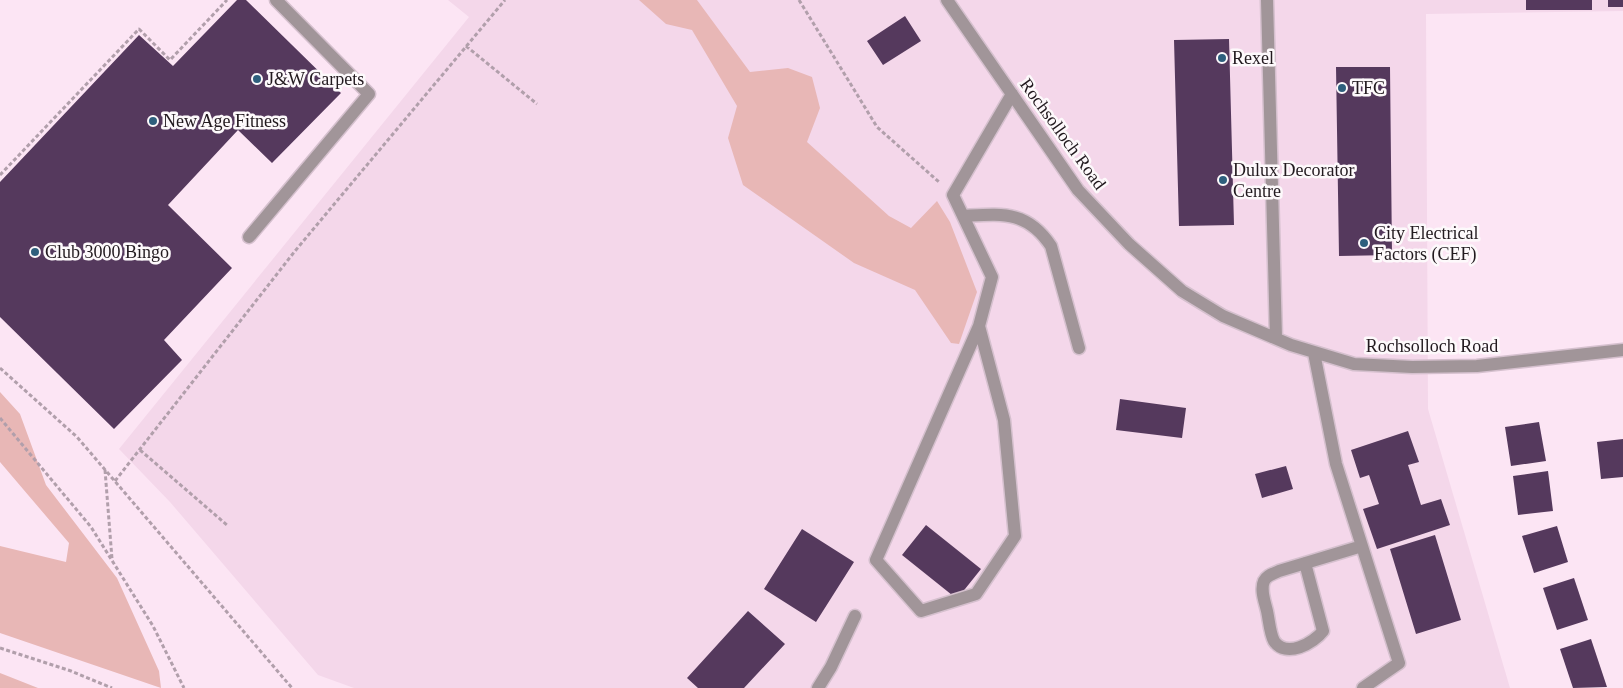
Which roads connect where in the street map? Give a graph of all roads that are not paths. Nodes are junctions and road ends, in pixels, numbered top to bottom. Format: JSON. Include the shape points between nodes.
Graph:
{"nodes":[{"id":1,"x":276,"y":0,"type":"edge"},
{"id":2,"x":947,"y":0,"type":"edge"},
{"id":3,"x":1267,"y":0,"type":"edge"},
{"id":4,"x":1012,"y":94,"type":"junction"},
{"id":5,"x":963,"y":216,"type":"junction"},
{"id":6,"x":249,"y":237,"type":"dead end"},
{"id":7,"x":979,"y":326,"type":"junction"},
{"id":8,"x":1276,"y":338,"type":"junction"},
{"id":9,"x":1079,"y":348,"type":"dead end"},
{"id":10,"x":1623,"y":350,"type":"edge"},
{"id":11,"x":1314,"y":353,"type":"junction"},
{"id":12,"x":1362,"y":546,"type":"junction"},
{"id":13,"x":1305,"y":563,"type":"junction"},
{"id":14,"x":855,"y":616,"type":"dead end"},
{"id":15,"x":818,"y":688,"type":"edge"},
{"id":16,"x":1363,"y":688,"type":"edge"}],
"edges":[{"from":1,"to":6,"type":"street","via":[[369,94]]},
{"from":2,"to":4,"type":"street","name":"Rochsolloch Road"},
{"from":3,"to":8,"type":"street"},
{"from":4,"to":5,"type":"street","via":[[953,195]]},
{"from":4,"to":8,"type":"street","name":"Rochsolloch Road","via":[[1078,190],[1129,244],[1182,291],[1223,316]]},
{"from":5,"to":7,"type":"street","via":[[992,277]]},
{"from":5,"to":9,"type":"street","via":[[1014,216],[1027,220],[1041,231],[1051,246]]},
{"from":7,"to":7,"type":"street","via":[[876,560],[921,611],[976,594],[1015,536],[1004,420]]},
{"from":8,"to":11,"type":"street","name":"Rochsolloch Road"},
{"from":10,"to":11,"type":"street","name":"Rochsolloch Road","via":[[1477,366],[1412,367],[1354,364]]},
{"from":11,"to":12,"type":"street","via":[[1336,464]]},
{"from":12,"to":13,"type":"street"},
{"from":12,"to":16,"type":"street","via":[[1399,663]]},
{"from":13,"to":13,"type":"street","via":[[1267,576],[1263,583],[1274,641],[1282,648],[1295,649],[1318,638],[1323,631]]},
{"from":14,"to":15,"type":"street"}]}
